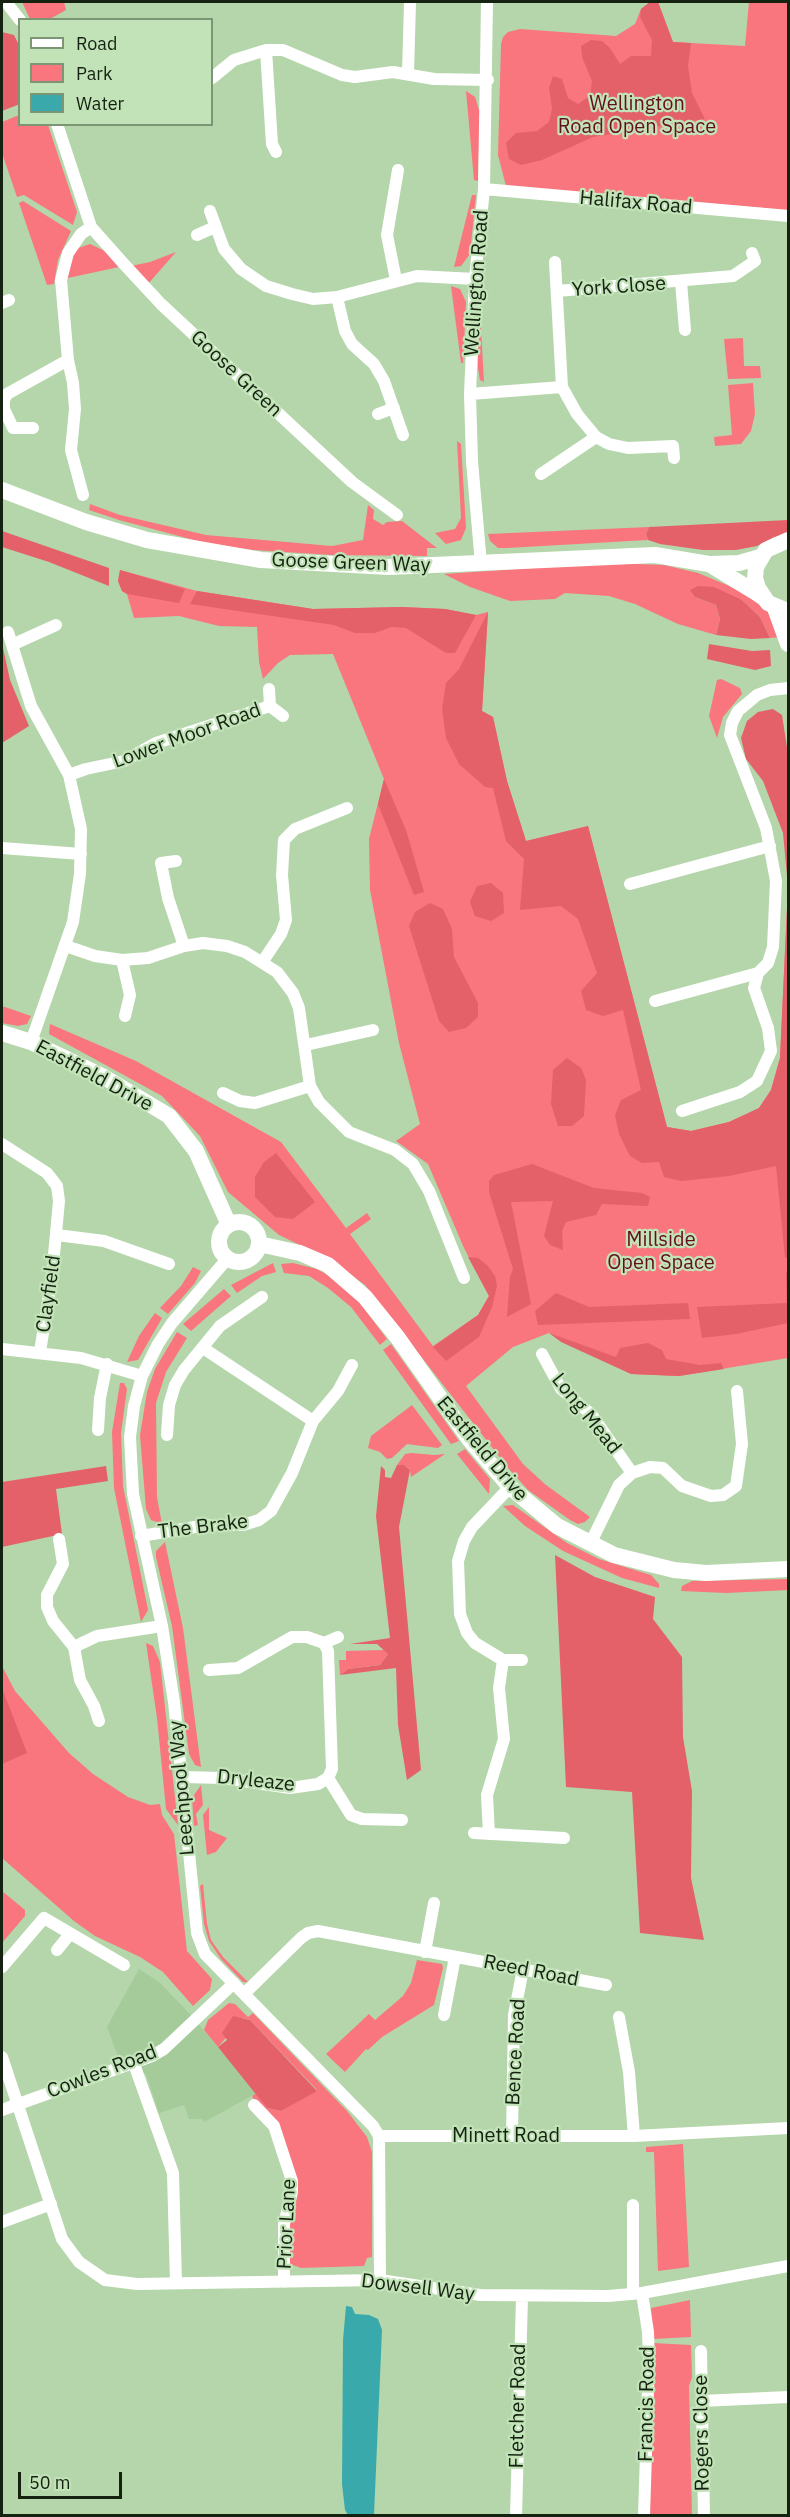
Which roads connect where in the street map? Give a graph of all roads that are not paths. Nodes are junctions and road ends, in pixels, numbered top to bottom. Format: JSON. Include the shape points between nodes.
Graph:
{"nodes":[{"id":1,"x":410,"y":2,"type":"edge"},
{"id":2,"x":487,"y":2,"type":"edge"},
{"id":3,"x":7,"y":7,"type":"edge"},
{"id":4,"x":18,"y":18,"type":"edge"},
{"id":5,"x":266,"y":50,"type":"junction"},
{"id":6,"x":408,"y":73,"type":"junction"},
{"id":7,"x":213,"y":77,"type":"edge"},
{"id":8,"x":488,"y":80,"type":"junction"},
{"id":9,"x":58,"y":126,"type":"edge"},
{"id":10,"x":276,"y":152,"type":"dead end"},
{"id":11,"x":398,"y":170,"type":"dead end"},
{"id":12,"x":484,"y":189,"type":"junction"},
{"id":13,"x":210,"y":211,"type":"dead end"},
{"id":14,"x":789,"y":216,"type":"edge"},
{"id":15,"x":92,"y":227,"type":"junction"},
{"id":16,"x":215,"y":227,"type":"junction"},
{"id":17,"x":197,"y":235,"type":"dead end"},
{"id":18,"x":752,"y":253,"type":"dead end"},
{"id":19,"x":555,"y":262,"type":"dead end"},
{"id":20,"x":476,"y":279,"type":"junction"},
{"id":21,"x":396,"y":280,"type":"junction"},
{"id":22,"x":681,"y":282,"type":"junction"},
{"id":23,"x":557,"y":291,"type":"junction"},
{"id":24,"x":337,"y":297,"type":"junction"},
{"id":25,"x":685,"y":330,"type":"dead end"},
{"id":26,"x":68,"y":360,"type":"junction"},
{"id":27,"x":562,"y":387,"type":"junction"},
{"id":28,"x":470,"y":394,"type":"junction"},
{"id":29,"x":394,"y":408,"type":"junction"},
{"id":30,"x":378,"y":414,"type":"dead end"},
{"id":31,"x":33,"y":428,"type":"dead end"},
{"id":32,"x":403,"y":435,"type":"dead end"},
{"id":33,"x":596,"y":437,"type":"junction"},
{"id":34,"x":674,"y":458,"type":"dead end"},
{"id":35,"x":541,"y":474,"type":"dead end"},
{"id":36,"x":2,"y":490,"type":"edge"},
{"id":37,"x":83,"y":495,"type":"dead end"},
{"id":38,"x":390,"y":514,"type":"dead end"},
{"id":39,"x":789,"y":540,"type":"edge"},
{"id":40,"x":760,"y":557,"type":"junction"},
{"id":41,"x":481,"y":564,"type":"junction"},
{"id":42,"x":709,"y":564,"type":"junction"},
{"id":43,"x":775,"y":605,"type":"edge"},
{"id":44,"x":56,"y":625,"type":"dead end"},
{"id":45,"x":8,"y":632,"type":"dead end"},
{"id":46,"x":14,"y":644,"type":"junction"},
{"id":47,"x":789,"y":644,"type":"edge"},
{"id":48,"x":789,"y":688,"type":"edge"},
{"id":49,"x":269,"y":689,"type":"dead end"},
{"id":50,"x":270,"y":706,"type":"junction"},
{"id":51,"x":283,"y":716,"type":"dead end"},
{"id":52,"x":69,"y":775,"type":"junction"},
{"id":53,"x":347,"y":808,"type":"dead end"},
{"id":54,"x":770,"y":846,"type":"junction"},
{"id":55,"x":2,"y":848,"type":"edge"},
{"id":56,"x":81,"y":854,"type":"junction"},
{"id":57,"x":176,"y":861,"type":"dead end"},
{"id":58,"x":630,"y":884,"type":"dead end"},
{"id":59,"x":66,"y":946,"type":"junction"},
{"id":60,"x":184,"y":946,"type":"junction"},
{"id":61,"x":122,"y":960,"type":"junction"},
{"id":62,"x":262,"y":961,"type":"junction"},
{"id":63,"x":758,"y":973,"type":"junction"},
{"id":64,"x":655,"y":1001,"type":"dead end"},
{"id":65,"x":125,"y":1016,"type":"dead end"},
{"id":66,"x":373,"y":1030,"type":"dead end"},
{"id":67,"x":2,"y":1033,"type":"edge"},
{"id":68,"x":31,"y":1042,"type":"junction"},
{"id":69,"x":306,"y":1045,"type":"junction"},
{"id":70,"x":310,"y":1086,"type":"junction"},
{"id":71,"x":223,"y":1093,"type":"dead end"},
{"id":72,"x":682,"y":1111,"type":"dead end"},
{"id":73,"x":2,"y":1144,"type":"edge"},
{"id":74,"x":229,"y":1225,"type":"junction"},
{"id":75,"x":57,"y":1235,"type":"junction"},
{"id":76,"x":259,"y":1244,"type":"junction"},
{"id":77,"x":228,"y":1258,"type":"junction"},
{"id":78,"x":169,"y":1263,"type":"dead end"},
{"id":79,"x":464,"y":1278,"type":"dead end"},
{"id":80,"x":262,"y":1297,"type":"dead end"},
{"id":81,"x":203,"y":1348,"type":"junction"},
{"id":82,"x":2,"y":1349,"type":"edge"},
{"id":83,"x":40,"y":1352,"type":"junction"},
{"id":84,"x":542,"y":1354,"type":"dead end"},
{"id":85,"x":107,"y":1364,"type":"junction"},
{"id":86,"x":352,"y":1365,"type":"dead end"},
{"id":87,"x":142,"y":1376,"type":"junction"},
{"id":88,"x":737,"y":1391,"type":"dead end"},
{"id":89,"x":313,"y":1421,"type":"junction"},
{"id":90,"x":98,"y":1430,"type":"dead end"},
{"id":91,"x":167,"y":1435,"type":"dead end"},
{"id":92,"x":632,"y":1473,"type":"junction"},
{"id":93,"x":510,"y":1487,"type":"junction"},
{"id":94,"x":141,"y":1536,"type":"junction"},
{"id":95,"x":59,"y":1539,"type":"dead end"},
{"id":96,"x":590,"y":1544,"type":"junction"},
{"id":97,"x":789,"y":1569,"type":"edge"},
{"id":98,"x":162,"y":1626,"type":"junction"},
{"id":99,"x":338,"y":1637,"type":"dead end"},
{"id":100,"x":324,"y":1643,"type":"junction"},
{"id":101,"x":74,"y":1647,"type":"junction"},
{"id":102,"x":502,"y":1660,"type":"junction"},
{"id":103,"x":522,"y":1660,"type":"dead end"},
{"id":104,"x":209,"y":1670,"type":"dead end"},
{"id":105,"x":99,"y":1721,"type":"dead end"},
{"id":106,"x":182,"y":1777,"type":"junction"},
{"id":107,"x":328,"y":1778,"type":"junction"},
{"id":108,"x":402,"y":1820,"type":"dead end"},
{"id":109,"x":474,"y":1833,"type":"dead end"},
{"id":110,"x":489,"y":1834,"type":"junction"},
{"id":111,"x":564,"y":1838,"type":"dead end"},
{"id":112,"x":434,"y":1903,"type":"dead end"},
{"id":113,"x":70,"y":1934,"type":"junction"},
{"id":114,"x":57,"y":1950,"type":"dead end"},
{"id":115,"x":425,"y":1952,"type":"junction"},
{"id":116,"x":455,"y":1957,"type":"junction"},
{"id":117,"x":124,"y":1965,"type":"dead end"},
{"id":118,"x":2,"y":1967,"type":"edge"},
{"id":119,"x":523,"y":1969,"type":"junction"},
{"id":120,"x":234,"y":1983,"type":"junction"},
{"id":121,"x":606,"y":1985,"type":"dead end"},
{"id":122,"x":245,"y":1993,"type":"junction"},
{"id":123,"x":444,"y":2015,"type":"dead end"},
{"id":124,"x":619,"y":2017,"type":"dead end"},
{"id":125,"x":2,"y":2057,"type":"edge"},
{"id":126,"x":134,"y":2064,"type":"junction"},
{"id":127,"x":17,"y":2104,"type":"junction"},
{"id":128,"x":254,"y":2105,"type":"dead end"},
{"id":129,"x":2,"y":2110,"type":"edge"},
{"id":130,"x":789,"y":2128,"type":"edge"},
{"id":131,"x":379,"y":2136,"type":"junction"},
{"id":132,"x":512,"y":2136,"type":"junction"},
{"id":133,"x":634,"y":2136,"type":"junction"},
{"id":134,"x":51,"y":2204,"type":"junction"},
{"id":135,"x":633,"y":2205,"type":"dead end"},
{"id":136,"x":2,"y":2222,"type":"edge"},
{"id":137,"x":789,"y":2266,"type":"edge"},
{"id":138,"x":380,"y":2280,"type":"junction"},
{"id":139,"x":284,"y":2282,"type":"junction"},
{"id":140,"x":176,"y":2283,"type":"junction"},
{"id":141,"x":638,"y":2294,"type":"junction"},
{"id":142,"x":522,"y":2297,"type":"junction"},
{"id":143,"x":701,"y":2351,"type":"dead end"},
{"id":144,"x":789,"y":2397,"type":"edge"},
{"id":145,"x":701,"y":2401,"type":"junction"},
{"id":146,"x":516,"y":2516,"type":"edge"},
{"id":147,"x":644,"y":2516,"type":"edge"},
{"id":148,"x":704,"y":2516,"type":"edge"}],
"edges":[{"from":1,"to":6,"type":"street"},
{"from":2,"to":8,"type":"street","name":"Wellington Road"},
{"from":3,"to":4,"type":"street"},
{"from":5,"to":6,"type":"street","via":[[297,54],[342,75]]},
{"from":5,"to":7,"type":"street","via":[[234,60]]},
{"from":5,"to":10,"type":"street"},
{"from":6,"to":8,"type":"street","via":[[434,79]]},
{"from":8,"to":12,"type":"street","name":"Wellington Road"},
{"from":9,"to":15,"type":"street","name":"Goose Green"},
{"from":11,"to":21,"type":"street","via":[[387,235]]},
{"from":12,"to":14,"type":"street","name":"Halifax Road"},
{"from":12,"to":20,"type":"street","name":"Wellington Road"},
{"from":13,"to":16,"type":"street"},
{"from":15,"to":26,"type":"street","via":[[81,234],[63,265],[61,290]]},
{"from":15,"to":38,"type":"street","name":"Goose Green","via":[[161,304]]},
{"from":16,"to":17,"type":"street"},
{"from":16,"to":24,"type":"street","via":[[224,249],[241,269],[266,286],[313,298]]},
{"from":18,"to":22,"type":"street","name":"York Close","via":[[755,261],[733,276]]},
{"from":19,"to":23,"type":"street","name":"York Close"},
{"from":20,"to":21,"type":"street","via":[[417,276]]},
{"from":20,"to":28,"type":"street","name":"Wellington Road"},
{"from":21,"to":24,"type":"street"},
{"from":22,"to":23,"type":"street","name":"York Close"},
{"from":22,"to":25,"type":"street","name":"York Close"},
{"from":23,"to":27,"type":"street","name":"York Close"},
{"from":24,"to":29,"type":"street","via":[[345,331],[352,344],[374,364]]},
{"from":26,"to":31,"type":"street","via":[[7,394],[4,409],[13,428]]},
{"from":26,"to":37,"type":"street","via":[[75,409],[71,450]]},
{"from":27,"to":28,"type":"street"},
{"from":27,"to":33,"type":"street","name":"York Close"},
{"from":28,"to":41,"type":"street","name":"Wellington Road"},
{"from":29,"to":30,"type":"street"},
{"from":29,"to":32,"type":"street"},
{"from":33,"to":34,"type":"street","via":[[628,448],[673,446]]},
{"from":33,"to":35,"type":"street"},
{"from":36,"to":41,"type":"street","name":"Goose Green Way","via":[[86,522],[147,540],[222,555],[355,567]]},
{"from":39,"to":40,"type":"street","via":[[774,544]]},
{"from":40,"to":42,"type":"street","name":"Goose Green Way","via":[[739,563]]},
{"from":40,"to":43,"type":"street","via":[[755,578]]},
{"from":41,"to":42,"type":"street","name":"Goose Green Way","via":[[636,555],[670,556]]},
{"from":42,"to":43,"type":"street","name":"Goose Green Way"},
{"from":43,"to":47,"type":"street"},
{"from":44,"to":46,"type":"street"},
{"from":45,"to":46,"type":"street"},
{"from":46,"to":52,"type":"street","via":[[31,706]]},
{"from":48,"to":54,"type":"street","via":[[757,695],[738,711],[730,735]]},
{"from":49,"to":50,"type":"street","name":"Lower Moor Road"},
{"from":50,"to":51,"type":"street","name":"Lower Moor Road"},
{"from":50,"to":52,"type":"street","name":"Lower Moor Road","via":[[156,743],[124,760]]},
{"from":52,"to":56,"type":"street","via":[[81,829]]},
{"from":53,"to":62,"type":"street","via":[[295,829],[284,840],[285,927]]},
{"from":54,"to":58,"type":"street"},
{"from":54,"to":63,"type":"street","via":[[776,881],[773,947],[768,963]]},
{"from":55,"to":56,"type":"street"},
{"from":56,"to":59,"type":"street","via":[[77,902]]},
{"from":57,"to":60,"type":"street","via":[[160,863]]},
{"from":59,"to":61,"type":"street"},
{"from":59,"to":68,"type":"street"},
{"from":60,"to":61,"type":"street","via":[[148,958]]},
{"from":60,"to":62,"type":"street","via":[[227,946]]},
{"from":61,"to":65,"type":"street","via":[[130,995]]},
{"from":62,"to":69,"type":"street","via":[[277,972],[293,993]]},
{"from":63,"to":64,"type":"street"},
{"from":63,"to":72,"type":"street","via":[[754,988],[768,1028],[771,1051],[765,1068],[757,1081],[740,1092]]},
{"from":66,"to":69,"type":"street"},
{"from":67,"to":68,"type":"street","name":"Eastfield Drive"},
{"from":68,"to":74,"type":"street","name":"Eastfield Drive","via":[[104,1077],[169,1116],[196,1150]]},
{"from":69,"to":70,"type":"street"},
{"from":70,"to":71,"type":"street","via":[[255,1103]]},
{"from":70,"to":79,"type":"street","via":[[319,1102],[349,1132],[395,1150],[413,1164],[429,1191]]},
{"from":73,"to":75,"type":"street","name":"Clayfield","via":[[47,1173],[57,1186]]},
{"from":74,"to":76,"type":"street","via":[[250,1225],[256,1230]]},
{"from":74,"to":77,"type":"street","via":[[219,1241]]},
{"from":75,"to":78,"type":"street","name":"Clayfield","via":[[104,1241]]},
{"from":75,"to":83,"type":"street","name":"Clayfield"},
{"from":76,"to":77,"type":"street","via":[[247,1260]]},
{"from":76,"to":93,"type":"street","name":"Eastfield Drive","via":[[300,1253],[328,1265],[364,1297],[469,1439]]},
{"from":77,"to":87,"type":"street","name":"Leechpool Way","via":[[172,1323]]},
{"from":80,"to":81,"type":"street","via":[[220,1326]]},
{"from":81,"to":89,"type":"street"},
{"from":81,"to":91,"type":"street","via":[[176,1385],[169,1405]]},
{"from":82,"to":83,"type":"street","name":"Clayfield"},
{"from":83,"to":85,"type":"street","name":"Clayfield"},
{"from":84,"to":92,"type":"street","name":"Long Mead","via":[[561,1389],[591,1414]]},
{"from":85,"to":87,"type":"street","name":"Clayfield"},
{"from":85,"to":90,"type":"street"},
{"from":86,"to":89,"type":"street","name":"The Brake","via":[[338,1391]]},
{"from":87,"to":94,"type":"street","name":"Leechpool Way","via":[[130,1447]]},
{"from":88,"to":92,"type":"street","name":"Long Mead","via":[[742,1444],[739,1477],[729,1492],[711,1496],[696,1493],[663,1468],[650,1467]]},
{"from":89,"to":94,"type":"street","name":"The Brake","via":[[281,1495],[272,1511],[260,1520],[243,1526],[207,1525]]},
{"from":92,"to":96,"type":"street","name":"Long Mead","via":[[619,1485]]},
{"from":93,"to":96,"type":"street","name":"Eastfield Drive","via":[[556,1526]]},
{"from":93,"to":102,"type":"street","via":[[472,1527],[458,1561],[463,1624],[475,1643]]},
{"from":94,"to":98,"type":"street","name":"Leechpool Way"},
{"from":95,"to":101,"type":"street","via":[[63,1564],[47,1595],[46,1607]]},
{"from":96,"to":97,"type":"street","name":"Eastfield Drive","via":[[632,1561],[674,1570],[737,1573]]},
{"from":98,"to":101,"type":"street","via":[[97,1636]]},
{"from":98,"to":106,"type":"street","name":"Leechpool Way"},
{"from":99,"to":100,"type":"street"},
{"from":100,"to":104,"type":"street","via":[[292,1637],[238,1668]]},
{"from":100,"to":107,"type":"street","via":[[328,1652],[332,1769]]},
{"from":101,"to":105,"type":"street","via":[[80,1680]]},
{"from":102,"to":103,"type":"street"},
{"from":102,"to":110,"type":"street","via":[[499,1688],[504,1739],[487,1795]]},
{"from":106,"to":107,"type":"street","name":"Dryleaze","via":[[223,1778],[290,1788],[318,1784]]},
{"from":106,"to":120,"type":"street","name":"Leechpool Way","via":[[197,1933],[205,1954]]},
{"from":107,"to":108,"type":"street","via":[[351,1815]]},
{"from":109,"to":110,"type":"street"},
{"from":110,"to":111,"type":"street"},
{"from":112,"to":115,"type":"street"},
{"from":113,"to":114,"type":"street"},
{"from":113,"to":117,"type":"street"},
{"from":113,"to":118,"type":"street","via":[[44,1918]]},
{"from":115,"to":116,"type":"street","name":"Reed Road"},
{"from":115,"to":122,"type":"street","name":"Reed Road","via":[[318,1931],[308,1933]]},
{"from":116,"to":119,"type":"street","name":"Reed Road"},
{"from":116,"to":123,"type":"street","name":"Reed Road"},
{"from":119,"to":121,"type":"street","name":"Reed Road"},
{"from":119,"to":132,"type":"street","name":"Bence Road","via":[[514,2015]]},
{"from":120,"to":122,"type":"street","name":"Leechpool Way"},
{"from":120,"to":126,"type":"street","name":"Cowles Road","via":[[164,2049]]},
{"from":122,"to":131,"type":"street","name":"Leechpool Way"},
{"from":124,"to":133,"type":"street","via":[[629,2072]]},
{"from":125,"to":127,"type":"street","name":"Dowsell Way"},
{"from":126,"to":127,"type":"street","name":"Cowles Road"},
{"from":126,"to":140,"type":"street","via":[[173,2173]]},
{"from":127,"to":129,"type":"street","name":"Cowles Road"},
{"from":127,"to":134,"type":"street","name":"Dowsell Way"},
{"from":128,"to":139,"type":"street","name":"Prior Lane","via":[[274,2126],[292,2181],[284,2224]]},
{"from":130,"to":133,"type":"street","name":"Minett Road"},
{"from":131,"to":132,"type":"street","name":"Minett Road"},
{"from":131,"to":138,"type":"street"},
{"from":132,"to":133,"type":"street","name":"Minett Road"},
{"from":134,"to":136,"type":"street"},
{"from":134,"to":140,"type":"street","name":"Dowsell Way","via":[[63,2239],[90,2272],[113,2282]]},
{"from":135,"to":141,"type":"street","name":"Francis Road"},
{"from":137,"to":141,"type":"street","name":"Dowsell Way"},
{"from":138,"to":139,"type":"street","name":"Dowsell Way"},
{"from":138,"to":142,"type":"street","name":"Dowsell Way","via":[[480,2295]]},
{"from":139,"to":140,"type":"street","name":"Dowsell Way"},
{"from":141,"to":142,"type":"street","name":"Dowsell Way"},
{"from":141,"to":147,"type":"street","name":"Francis Road","via":[[648,2332],[649,2359]]},
{"from":142,"to":146,"type":"street","name":"Fletcher Road"},
{"from":143,"to":145,"type":"street","name":"Rogers Close"},
{"from":144,"to":145,"type":"street"},
{"from":145,"to":148,"type":"street","name":"Rogers Close"}]}
